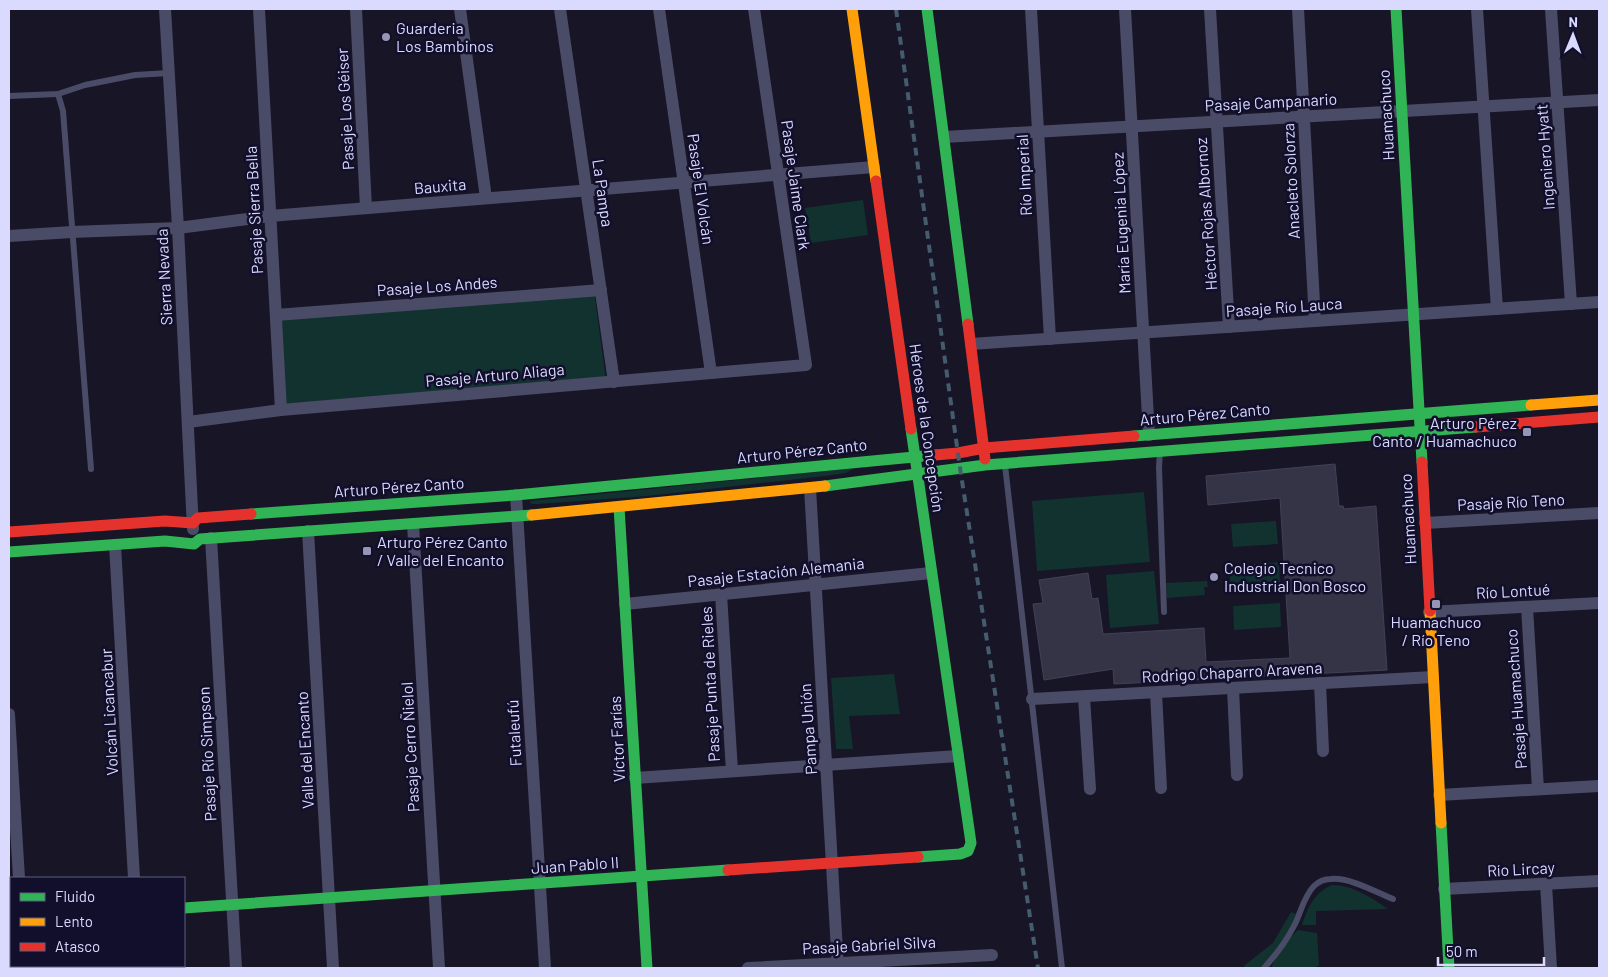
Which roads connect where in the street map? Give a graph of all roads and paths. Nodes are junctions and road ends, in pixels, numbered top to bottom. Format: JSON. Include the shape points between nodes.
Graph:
{"nodes":[{"id":1,"x":165,"y":9,"type":"edge"},
{"id":2,"x":259,"y":9,"type":"edge"},
{"id":3,"x":356,"y":9,"type":"edge"},
{"id":4,"x":460,"y":9,"type":"edge"},
{"id":5,"x":560,"y":9,"type":"edge"},
{"id":6,"x":659,"y":9,"type":"edge"},
{"id":7,"x":754,"y":9,"type":"edge"},
{"id":8,"x":852,"y":9,"type":"edge"},
{"id":9,"x":927,"y":9,"type":"edge"},
{"id":10,"x":1031,"y":9,"type":"edge"},
{"id":11,"x":1125,"y":9,"type":"edge"},
{"id":12,"x":1210,"y":9,"type":"edge"},
{"id":13,"x":1298,"y":9,"type":"edge"},
{"id":14,"x":1396,"y":9,"type":"edge"},
{"id":15,"x":1477,"y":9,"type":"edge"},
{"id":16,"x":1551,"y":9,"type":"edge"},
{"id":17,"x":169,"y":73,"type":"junction"},
{"id":18,"x":58,"y":94,"type":"junction"},
{"id":19,"x":9,"y":96,"type":"edge"},
{"id":20,"x":1599,"y":100,"type":"edge"},
{"id":21,"x":1558,"y":102,"type":"junction"},
{"id":22,"x":1482,"y":106,"type":"junction"},
{"id":23,"x":1402,"y":111,"type":"junction"},
{"id":24,"x":1304,"y":116,"type":"junction"},
{"id":25,"x":1216,"y":122,"type":"junction"},
{"id":26,"x":1132,"y":127,"type":"junction"},
{"id":27,"x":1038,"y":132,"type":"junction"},
{"id":28,"x":944,"y":138,"type":"junction"},
{"id":29,"x":874,"y":167,"type":"junction"},
{"id":30,"x":778,"y":175,"type":"junction"},
{"id":31,"x":683,"y":182,"type":"junction"},
{"id":32,"x":586,"y":190,"type":"junction"},
{"id":33,"x":486,"y":198,"type":"junction"},
{"id":34,"x":366,"y":208,"type":"junction"},
{"id":35,"x":270,"y":216,"type":"junction"},
{"id":36,"x":178,"y":228,"type":"junction"},
{"id":37,"x":72,"y":232,"type":"junction"},
{"id":38,"x":9,"y":236,"type":"edge"},
{"id":39,"x":601,"y":290,"type":"junction"},
{"id":40,"x":1599,"y":302,"type":"edge"},
{"id":41,"x":1571,"y":304,"type":"junction"},
{"id":42,"x":1497,"y":309,"type":"junction"},
{"id":43,"x":276,"y":314,"type":"junction"},
{"id":44,"x":1413,"y":314,"type":"junction"},
{"id":45,"x":1315,"y":321,"type":"junction"},
{"id":46,"x":1229,"y":327,"type":"junction"},
{"id":47,"x":1144,"y":332,"type":"junction"},
{"id":48,"x":1050,"y":339,"type":"junction"},
{"id":49,"x":971,"y":344,"type":"junction"},
{"id":50,"x":806,"y":366,"type":"joint"},
{"id":51,"x":711,"y":374,"type":"junction"},
{"id":52,"x":614,"y":382,"type":"junction"},
{"id":53,"x":1599,"y":400,"type":"edge"},
{"id":54,"x":281,"y":410,"type":"junction"},
{"id":55,"x":1419,"y":414,"type":"junction"},
{"id":56,"x":1599,"y":417,"type":"edge"},
{"id":57,"x":188,"y":422,"type":"junction"},
{"id":58,"x":1419,"y":431,"type":"junction"},
{"id":59,"x":1149,"y":435,"type":"junction"},
{"id":60,"x":1004,"y":446,"type":"junction"},
{"id":61,"x":984,"y":448,"type":"junction"},
{"id":62,"x":1160,"y":451,"type":"junction"},
{"id":63,"x":915,"y":457,"type":"junction"},
{"id":64,"x":1005,"y":463,"type":"junction"},
{"id":65,"x":985,"y":465,"type":"junction"},
{"id":66,"x":91,"y":469,"type":"dead end"},
{"id":67,"x":917,"y":474,"type":"junction"},
{"id":68,"x":810,"y":488,"type":"junction"},
{"id":69,"x":516,"y":495,"type":"junction"},
{"id":70,"x":618,"y":507,"type":"junction"},
{"id":71,"x":1599,"y":513,"type":"edge"},
{"id":72,"x":518,"y":516,"type":"junction"},
{"id":73,"x":193,"y":523,"type":"junction"},
{"id":74,"x":1424,"y":523,"type":"junction"},
{"id":75,"x":413,"y":524,"type":"junction"},
{"id":76,"x":308,"y":531,"type":"junction"},
{"id":77,"x":9,"y":532,"type":"edge"},
{"id":78,"x":211,"y":538,"type":"junction"},
{"id":79,"x":194,"y":544,"type":"junction"},
{"id":80,"x":116,"y":545,"type":"junction"},
{"id":81,"x":9,"y":552,"type":"edge"},
{"id":82,"x":931,"y":573,"type":"junction"},
{"id":83,"x":816,"y":585,"type":"junction"},
{"id":84,"x":721,"y":594,"type":"junction"},
{"id":85,"x":1599,"y":603,"type":"edge"},
{"id":86,"x":625,"y":604,"type":"junction"},
{"id":87,"x":1527,"y":607,"type":"junction"},
{"id":88,"x":1164,"y":612,"type":"dead end"},
{"id":89,"x":1430,"y":612,"type":"junction"},
{"id":90,"x":1433,"y":677,"type":"junction"},
{"id":91,"x":1320,"y":683,"type":"junction"},
{"id":92,"x":1233,"y":688,"type":"junction"},
{"id":93,"x":1156,"y":693,"type":"junction"},
{"id":94,"x":1084,"y":697,"type":"junction"},
{"id":95,"x":1032,"y":700,"type":"junction"},
{"id":96,"x":9,"y":714,"type":"edge"},
{"id":97,"x":1323,"y":751,"type":"dead end"},
{"id":98,"x":958,"y":756,"type":"junction"},
{"id":99,"x":827,"y":765,"type":"junction"},
{"id":100,"x":732,"y":771,"type":"junction"},
{"id":101,"x":1237,"y":775,"type":"dead end"},
{"id":102,"x":635,"y":778,"type":"junction"},
{"id":103,"x":1599,"y":786,"type":"edge"},
{"id":104,"x":1161,"y":788,"type":"dead end"},
{"id":105,"x":1090,"y":789,"type":"dead end"},
{"id":106,"x":1538,"y":789,"type":"junction"},
{"id":107,"x":1439,"y":795,"type":"junction"},
{"id":108,"x":968,"y":851,"type":"joint"},
{"id":109,"x":833,"y":864,"type":"junction"},
{"id":110,"x":641,"y":876,"type":"junction"},
{"id":111,"x":19,"y":877,"type":"edge"},
{"id":112,"x":134,"y":877,"type":"edge"},
{"id":113,"x":1599,"y":881,"type":"edge"},
{"id":114,"x":540,"y":883,"type":"junction"},
{"id":115,"x":1546,"y":884,"type":"junction"},
{"id":116,"x":1444,"y":889,"type":"junction"},
{"id":117,"x":435,"y":891,"type":"junction"},
{"id":118,"x":329,"y":898,"type":"junction"},
{"id":119,"x":1393,"y":899,"type":"dead end"},
{"id":120,"x":232,"y":904,"type":"junction"},
{"id":121,"x":185,"y":908,"type":"edge"},
{"id":122,"x":992,"y":954,"type":"dead end"},
{"id":123,"x":924,"y":963,"type":"edge"},
{"id":124,"x":838,"y":966,"type":"edge"},
{"id":125,"x":236,"y":968,"type":"edge"},
{"id":126,"x":333,"y":968,"type":"edge"},
{"id":127,"x":439,"y":968,"type":"edge"},
{"id":128,"x":545,"y":968,"type":"edge"},
{"id":129,"x":647,"y":968,"type":"edge"},
{"id":130,"x":750,"y":968,"type":"edge"},
{"id":131,"x":1062,"y":968,"type":"edge"},
{"id":132,"x":1264,"y":968,"type":"edge"},
{"id":133,"x":1449,"y":968,"type":"edge"},
{"id":134,"x":1551,"y":968,"type":"edge"}],
"edges":[{"from":1,"to":17,"type":"street","name":"Sierra Nevada"},
{"from":2,"to":35,"type":"street","name":"Pasaje Sierra Bella"},
{"from":3,"to":34,"type":"street","name":"Pasaje Los Géiser"},
{"from":4,"to":33,"type":"street"},
{"from":5,"to":32,"type":"street","name":"La Pampa"},
{"from":6,"to":31,"type":"street","name":"Pasaje El Volcán"},
{"from":7,"to":30,"type":"street","name":"Pasaje Jaime Clark"},
{"from":8,"to":29,"type":"street","name":"Héroes de la Concepción"},
{"from":9,"to":28,"type":"street"},
{"from":10,"to":27,"type":"street","name":"Río Imperial"},
{"from":11,"to":26,"type":"street","name":"María Eugenia López"},
{"from":12,"to":25,"type":"street","name":"Héctor Rojas Albornoz"},
{"from":13,"to":24,"type":"street","name":"Anacleto Solorza"},
{"from":14,"to":23,"type":"street","name":"Huamachuco"},
{"from":15,"to":22,"type":"street"},
{"from":16,"to":21,"type":"street","name":"Ingeniero Hyatt"},
{"from":17,"to":18,"type":"lane","via":[[85,84]]},
{"from":17,"to":36,"type":"street","name":"Sierra Nevada"},
{"from":18,"to":19,"type":"lane"},
{"from":18,"to":37,"type":"lane","via":[[63,111]]},
{"from":20,"to":21,"type":"street","name":"Pasaje Campanario"},
{"from":21,"to":22,"type":"street","name":"Pasaje Campanario"},
{"from":21,"to":41,"type":"street","name":"Ingeniero Hyatt"},
{"from":22,"to":23,"type":"street","name":"Pasaje Campanario"},
{"from":22,"to":42,"type":"street"},
{"from":23,"to":24,"type":"street","name":"Pasaje Campanario"},
{"from":23,"to":44,"type":"street","name":"Huamachuco"},
{"from":24,"to":25,"type":"street","name":"Pasaje Campanario"},
{"from":24,"to":45,"type":"street","name":"Anacleto Solorza"},
{"from":25,"to":26,"type":"street","name":"Pasaje Campanario"},
{"from":25,"to":46,"type":"street","name":"Héctor Rojas Albornoz"},
{"from":26,"to":27,"type":"street","name":"Pasaje Campanario"},
{"from":26,"to":47,"type":"street","name":"María Eugenia López"},
{"from":27,"to":28,"type":"street","name":"Pasaje Campanario"},
{"from":27,"to":48,"type":"street","name":"Río Imperial"},
{"from":28,"to":49,"type":"street"},
{"from":29,"to":30,"type":"street","name":"Bauxita"},
{"from":29,"to":63,"type":"street","name":"Héroes de la Concepción"},
{"from":30,"to":31,"type":"street","name":"Bauxita"},
{"from":30,"to":50,"type":"street","name":"Pasaje Jaime Clark"},
{"from":31,"to":32,"type":"street","name":"Bauxita"},
{"from":31,"to":51,"type":"street","name":"Pasaje El Volcán"},
{"from":32,"to":33,"type":"street","name":"Bauxita"},
{"from":32,"to":39,"type":"street","name":"La Pampa"},
{"from":33,"to":34,"type":"street","name":"Bauxita"},
{"from":34,"to":35,"type":"street","name":"Bauxita"},
{"from":35,"to":36,"type":"street","name":"Bauxita"},
{"from":35,"to":43,"type":"street","name":"Pasaje Sierra Bella"},
{"from":36,"to":37,"type":"street","name":"Bauxita"},
{"from":36,"to":57,"type":"street","name":"Sierra Nevada"},
{"from":37,"to":38,"type":"street","name":"Bauxita"},
{"from":37,"to":66,"type":"lane"},
{"from":39,"to":43,"type":"street","name":"Pasaje Los Andes"},
{"from":39,"to":52,"type":"street","name":"La Pampa"},
{"from":40,"to":41,"type":"street","name":"Pasaje Río Lauca"},
{"from":41,"to":42,"type":"street","name":"Pasaje Río Lauca"},
{"from":42,"to":44,"type":"street","name":"Pasaje Río Lauca"},
{"from":43,"to":54,"type":"street","name":"Pasaje Sierra Bella"},
{"from":44,"to":45,"type":"street","name":"Pasaje Río Lauca"},
{"from":44,"to":55,"type":"street","name":"Huamachuco"},
{"from":45,"to":46,"type":"street","name":"Pasaje Río Lauca"},
{"from":46,"to":47,"type":"street","name":"Pasaje Río Lauca"},
{"from":47,"to":48,"type":"street","name":"Pasaje Río Lauca"},
{"from":47,"to":59,"type":"street","name":"María Eugenia López"},
{"from":48,"to":49,"type":"street","name":"Pasaje Río Lauca"},
{"from":49,"to":61,"type":"street"},
{"from":50,"to":51,"type":"street","name":"Pasaje Arturo Aliaga"},
{"from":51,"to":52,"type":"street","name":"Pasaje Arturo Aliaga"},
{"from":52,"to":54,"type":"street","name":"Pasaje Arturo Aliaga"},
{"from":53,"to":55,"type":"street","name":"Arturo Pérez Canto"},
{"from":54,"to":57,"type":"street","name":"Pasaje Arturo Aliaga"},
{"from":55,"to":58,"type":"street","name":"Huamachuco"},
{"from":55,"to":59,"type":"street","name":"Arturo Pérez Canto"},
{"from":56,"to":58,"type":"street","name":"Arturo Pérez Canto"},
{"from":57,"to":73,"type":"street","name":"Sierra Nevada"},
{"from":58,"to":62,"type":"street","name":"Arturo Pérez Canto"},
{"from":58,"to":74,"type":"street","name":"Huamachuco"},
{"from":59,"to":60,"type":"street","name":"Arturo Pérez Canto"},
{"from":60,"to":61,"type":"street","name":"Arturo Pérez Canto"},
{"from":60,"to":64,"type":"lane"},
{"from":61,"to":63,"type":"street","name":"Arturo Pérez Canto"},
{"from":61,"to":65,"type":"street"},
{"from":62,"to":64,"type":"street","name":"Arturo Pérez Canto"},
{"from":62,"to":88,"type":"lane"},
{"from":63,"to":67,"type":"street","name":"Héroes de la Concepción"},
{"from":63,"to":69,"type":"street","name":"Arturo Pérez Canto"},
{"from":64,"to":65,"type":"street","name":"Arturo Pérez Canto"},
{"from":64,"to":95,"type":"lane"},
{"from":65,"to":67,"type":"street","name":"Arturo Pérez Canto"},
{"from":67,"to":68,"type":"street","name":"Arturo Pérez Canto"},
{"from":67,"to":82,"type":"street","name":"Héroes de la Concepción"},
{"from":68,"to":70,"type":"street","name":"Arturo Pérez Canto"},
{"from":68,"to":83,"type":"street","name":"Pampa Unión"},
{"from":69,"to":72,"type":"street","name":"Futaleufú"},
{"from":69,"to":73,"type":"street","name":"Arturo Pérez Canto","via":[[198,518]]},
{"from":70,"to":72,"type":"street","name":"Arturo Pérez Canto"},
{"from":70,"to":86,"type":"street","name":"Víctor Farías"},
{"from":71,"to":74,"type":"street","name":"Pasaje Río Teno"},
{"from":72,"to":75,"type":"street","name":"Arturo Pérez Canto"},
{"from":72,"to":114,"type":"street","name":"Futaleufú"},
{"from":73,"to":77,"type":"street","name":"Arturo Pérez Canto","via":[[165,521]]},
{"from":73,"to":79,"type":"street","name":"Sierra Nevada"},
{"from":74,"to":89,"type":"street","name":"Huamachuco"},
{"from":75,"to":76,"type":"street","name":"Arturo Pérez Canto"},
{"from":75,"to":117,"type":"street","name":"Pasaje Cerro Ñielol"},
{"from":76,"to":78,"type":"street","name":"Arturo Pérez Canto"},
{"from":76,"to":118,"type":"street","name":"Valle del Encanto"},
{"from":78,"to":79,"type":"street","name":"Arturo Pérez Canto","via":[[200,538]]},
{"from":78,"to":120,"type":"street","name":"Pasaje Río Simpson"},
{"from":79,"to":80,"type":"street","name":"Arturo Pérez Canto","via":[[165,541]]},
{"from":80,"to":81,"type":"street","name":"Arturo Pérez Canto"},
{"from":80,"to":112,"type":"street","name":"Volcán Licancabur"},
{"from":82,"to":83,"type":"street","name":"Pasaje Estación Alemania"},
{"from":82,"to":98,"type":"street","name":"Héroes de la Concepción"},
{"from":83,"to":84,"type":"street","name":"Pasaje Estación Alemania"},
{"from":83,"to":99,"type":"street","name":"Pampa Unión"},
{"from":84,"to":86,"type":"street","name":"Pasaje Estación Alemania"},
{"from":84,"to":100,"type":"street","name":"Pasaje Punta de Rieles"},
{"from":85,"to":87,"type":"street","name":"Río Lontué"},
{"from":86,"to":102,"type":"street","name":"Víctor Farías"},
{"from":87,"to":89,"type":"street","name":"Río Lontué"},
{"from":87,"to":106,"type":"street","name":"Pasaje Huamachuco"},
{"from":89,"to":90,"type":"street","name":"Huamachuco"},
{"from":90,"to":91,"type":"street","name":"Rodrigo Chaparro Aravena"},
{"from":90,"to":107,"type":"street","name":"Huamachuco"},
{"from":91,"to":92,"type":"street","name":"Rodrigo Chaparro Aravena"},
{"from":91,"to":97,"type":"street"},
{"from":92,"to":93,"type":"street","name":"Rodrigo Chaparro Aravena"},
{"from":92,"to":101,"type":"street"},
{"from":93,"to":94,"type":"street","name":"Rodrigo Chaparro Aravena"},
{"from":93,"to":104,"type":"street"},
{"from":94,"to":95,"type":"street","name":"Rodrigo Chaparro Aravena"},
{"from":94,"to":105,"type":"street"},
{"from":95,"to":131,"type":"lane"},
{"from":96,"to":111,"type":"street"},
{"from":98,"to":99,"type":"street"},
{"from":98,"to":108,"type":"street","name":"Héroes de la Concepción","via":[[971,843]]},
{"from":99,"to":100,"type":"street"},
{"from":99,"to":109,"type":"street","name":"Pampa Unión"},
{"from":100,"to":102,"type":"street"},
{"from":102,"to":110,"type":"street","name":"Víctor Farías"},
{"from":103,"to":106,"type":"street"},
{"from":106,"to":107,"type":"street"},
{"from":107,"to":116,"type":"street","name":"Huamachuco"},
{"from":108,"to":109,"type":"street","name":"Juan Pablo II"},
{"from":109,"to":110,"type":"street","name":"Juan Pablo II"},
{"from":109,"to":124,"type":"street","name":"Pampa Unión"},
{"from":110,"to":114,"type":"street","name":"Juan Pablo II"},
{"from":110,"to":129,"type":"street","name":"Víctor Farías"},
{"from":113,"to":115,"type":"street","name":"Río Lircay"},
{"from":114,"to":117,"type":"street","name":"Juan Pablo II"},
{"from":114,"to":128,"type":"street","name":"Futaleufú"},
{"from":115,"to":116,"type":"street","name":"Río Lircay"},
{"from":115,"to":134,"type":"street"},
{"from":116,"to":133,"type":"street","name":"Huamachuco"},
{"from":117,"to":118,"type":"street","name":"Juan Pablo II"},
{"from":117,"to":127,"type":"street","name":"Pasaje Cerro Ñielol"},
{"from":118,"to":120,"type":"street","name":"Juan Pablo II"},
{"from":118,"to":126,"type":"street","name":"Valle del Encanto"},
{"from":119,"to":132,"type":"lane","via":[[1343,880],[1323,881],[1314,886],[1282,946]]},
{"from":120,"to":121,"type":"street","name":"Juan Pablo II"},
{"from":120,"to":125,"type":"street","name":"Pasaje Río Simpson"},
{"from":122,"to":123,"type":"street","name":"Pasaje Gabriel Silva"},
{"from":123,"to":124,"type":"street","name":"Pasaje Gabriel Silva"},
{"from":124,"to":130,"type":"street","name":"Pasaje Gabriel Silva"}]}
